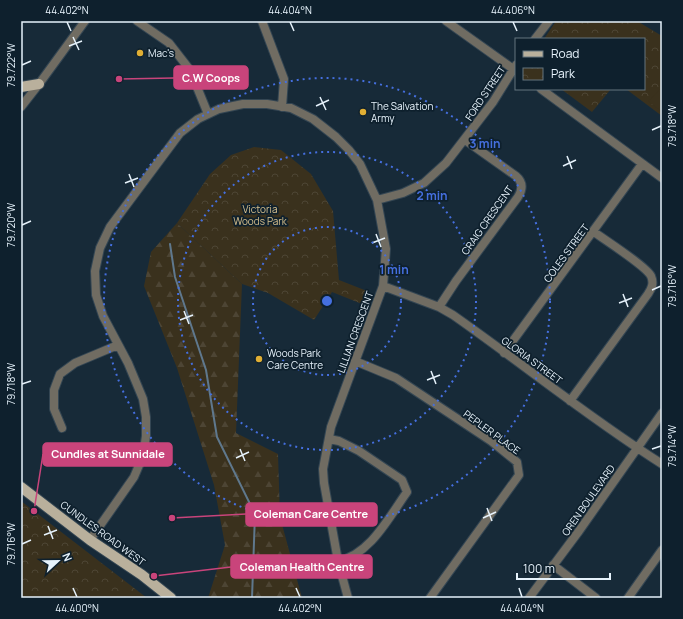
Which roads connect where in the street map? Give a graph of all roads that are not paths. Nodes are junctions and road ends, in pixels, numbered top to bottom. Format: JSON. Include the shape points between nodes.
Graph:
{"nodes":[{"id":1,"x":85,"y":21,"type":"edge"},
{"id":2,"x":137,"y":21,"type":"edge"},
{"id":3,"x":262,"y":21,"type":"edge"},
{"id":4,"x":446,"y":21,"type":"edge"},
{"id":5,"x":548,"y":21,"type":"edge"},
{"id":6,"x":536,"y":38,"type":"edge"},
{"id":7,"x":515,"y":68,"type":"edge"},
{"id":8,"x":40,"y":84,"type":"junction"},
{"id":9,"x":21,"y":87,"type":"edge"},
{"id":10,"x":541,"y":90,"type":"edge"},
{"id":11,"x":21,"y":107,"type":"edge"},
{"id":12,"x":282,"y":107,"type":"junction"},
{"id":13,"x":208,"y":114,"type":"junction"},
{"id":14,"x":465,"y":140,"type":"junction"},
{"id":15,"x":642,"y":164,"type":"junction"},
{"id":16,"x":662,"y":178,"type":"edge"},
{"id":17,"x":377,"y":200,"type":"junction"},
{"id":18,"x":594,"y":232,"type":"junction"},
{"id":19,"x":383,"y":286,"type":"junction"},
{"id":20,"x":439,"y":307,"type":"junction"},
{"id":21,"x":118,"y":345,"type":"junction"},
{"id":22,"x":504,"y":353,"type":"junction"},
{"id":23,"x":355,"y":360,"type":"junction"},
{"id":24,"x":570,"y":401,"type":"junction"},
{"id":25,"x":662,"y":413,"type":"edge"},
{"id":26,"x":62,"y":428,"type":"dead end"},
{"id":27,"x":330,"y":439,"type":"junction"},
{"id":28,"x":636,"y":448,"type":"junction"},
{"id":29,"x":662,"y":464,"type":"edge"},
{"id":30,"x":21,"y":487,"type":"edge"},
{"id":31,"x":21,"y":497,"type":"edge"},
{"id":32,"x":36,"y":497,"type":"junction"},
{"id":33,"x":90,"y":540,"type":"junction"},
{"id":34,"x":662,"y":550,"type":"edge"},
{"id":35,"x":338,"y":561,"type":"junction"},
{"id":36,"x":552,"y":565,"type":"junction"},
{"id":37,"x":171,"y":598,"type":"edge"},
{"id":38,"x":348,"y":598,"type":"edge"},
{"id":39,"x":430,"y":598,"type":"edge"},
{"id":40,"x":529,"y":598,"type":"edge"},
{"id":41,"x":596,"y":598,"type":"edge"},
{"id":42,"x":628,"y":598,"type":"edge"}],
"edges":[{"from":1,"to":8,"type":"street"},
{"from":2,"to":13,"type":"street","via":[[170,43],[190,70]]},
{"from":3,"to":12,"type":"street","via":[[284,79]]},
{"from":4,"to":7,"type":"street"},
{"from":5,"to":6,"type":"street"},
{"from":7,"to":14,"type":"street","name":"FORD STREET"},
{"from":8,"to":9,"type":"main road"},
{"from":8,"to":11,"type":"street"},
{"from":10,"to":15,"type":"street"},
{"from":12,"to":13,"type":"street","name":"LILLIAN CRESCENT","via":[[243,104]]},
{"from":12,"to":17,"type":"street","name":"LILLIAN CRESCENT","via":[[313,118],[341,141],[360,164]]},
{"from":13,"to":21,"type":"street","name":"LILLIAN CRESCENT","via":[[180,133],[110,227],[100,248],[95,271],[96,295],[103,316]]},
{"from":14,"to":17,"type":"street","name":"FORD STREET","via":[[446,163],[424,183],[403,193]]},
{"from":14,"to":20,"type":"street","name":"CRAIG CRESCENT","via":[[516,176],[522,190]]},
{"from":15,"to":16,"type":"street"},
{"from":15,"to":18,"type":"street","name":"COLES STREET"},
{"from":17,"to":19,"type":"street","name":"LILLIAN CRESCENT","via":[[386,249]]},
{"from":18,"to":22,"type":"street","name":"COLES STREET"},
{"from":18,"to":24,"type":"street","via":[[648,271],[653,282],[648,294]]},
{"from":19,"to":20,"type":"street","name":"GLORIA STREET"},
{"from":19,"to":23,"type":"street","name":"LILLIAN CRESCENT"},
{"from":20,"to":22,"type":"street","name":"GLORIA STREET","via":[[468,325]]},
{"from":21,"to":26,"type":"street","via":[[75,363],[60,374],[54,390],[54,409]]},
{"from":21,"to":33,"type":"street","name":"LILLIAN CRESCENT","via":[[142,399],[146,417],[146,436],[143,456],[134,477]]},
{"from":22,"to":24,"type":"street","name":"GLORIA STREET"},
{"from":23,"to":27,"type":"street","name":"LILLIAN CRESCENT","via":[[331,427]]},
{"from":23,"to":39,"type":"street","name":"PEPLER PLACE","via":[[396,378],[517,462],[519,475]]},
{"from":24,"to":28,"type":"street","name":"GLORIA STREET"},
{"from":25,"to":28,"type":"street","name":"OREN BOULEVARD"},
{"from":27,"to":35,"type":"street","name":"LILLIAN CRESCENT","via":[[323,470]]},
{"from":27,"to":35,"type":"street","via":[[359,451],[402,480],[407,492],[361,551],[348,559]]},
{"from":28,"to":29,"type":"street","name":"GLORIA STREET"},
{"from":28,"to":36,"type":"street","name":"OREN BOULEVARD","via":[[579,531]]},
{"from":30,"to":32,"type":"main road","name":"CUNDLES ROAD WEST"},
{"from":31,"to":32,"type":"main road"},
{"from":32,"to":33,"type":"main road","name":"CUNDLES ROAD WEST"},
{"from":33,"to":37,"type":"main road","name":"CUNDLES ROAD WEST"},
{"from":34,"to":42,"type":"street"},
{"from":35,"to":38,"type":"street","name":"LILLIAN CRESCENT"},
{"from":36,"to":40,"type":"street","name":"OREN BOULEVARD"},
{"from":36,"to":41,"type":"street"}]}
